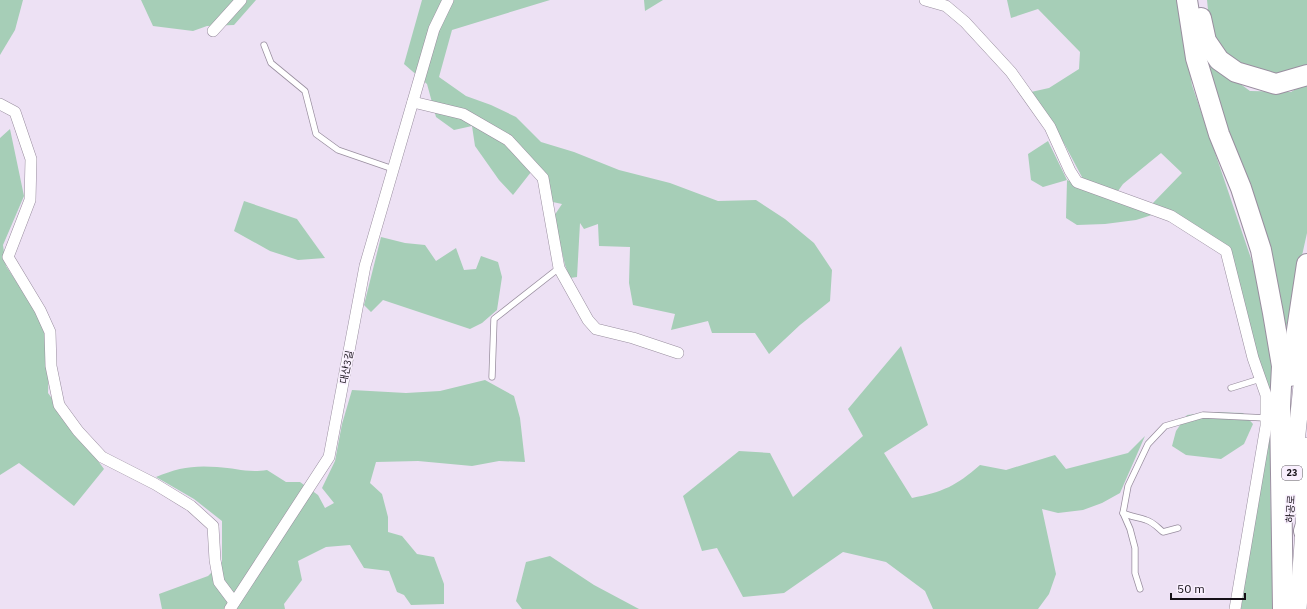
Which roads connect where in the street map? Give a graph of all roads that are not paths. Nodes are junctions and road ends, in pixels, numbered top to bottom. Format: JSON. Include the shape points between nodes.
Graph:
{"nodes":[{"id":1,"x":241,"y":0,"type":"edge"},
{"id":2,"x":448,"y":0,"type":"edge"},
{"id":3,"x":925,"y":0,"type":"edge"},
{"id":4,"x":1187,"y":0,"type":"edge"},
{"id":5,"x":1200,"y":0,"type":"edge"},
{"id":6,"x":213,"y":31,"type":"dead end"},
{"id":7,"x":264,"y":45,"type":"dead end"},
{"id":8,"x":1307,"y":75,"type":"edge"},
{"id":9,"x":413,"y":102,"type":"junction"},
{"id":10,"x":0,"y":104,"type":"edge"},
{"id":11,"x":393,"y":169,"type":"junction"},
{"id":12,"x":1307,"y":264,"type":"edge"},
{"id":13,"x":559,"y":268,"type":"junction"},
{"id":14,"x":1307,"y":338,"type":"edge"},
{"id":15,"x":678,"y":353,"type":"dead end"},
{"id":16,"x":492,"y":377,"type":"dead end"},
{"id":17,"x":1260,"y":379,"type":"junction"},
{"id":18,"x":1231,"y":388,"type":"dead end"},
{"id":19,"x":1266,"y":418,"type":"junction"},
{"id":20,"x":1307,"y":446,"type":"edge"},
{"id":21,"x":1281,"y":484,"type":"junction"},
{"id":22,"x":1123,"y":513,"type":"junction"},
{"id":23,"x":1305,"y":526,"type":"edge"},
{"id":24,"x":1178,"y":528,"type":"dead end"},
{"id":25,"x":1140,"y":589,"type":"dead end"},
{"id":26,"x":232,"y":606,"type":"edge"},
{"id":27,"x":1235,"y":609,"type":"edge"},
{"id":28,"x":1283,"y":609,"type":"edge"},
{"id":29,"x":1289,"y":609,"type":"edge"},
{"id":30,"x":1298,"y":609,"type":"edge"}],
"edges":[{"from":1,"to":6,"type":"street"},
{"from":2,"to":9,"type":"street","name":"대산3길","via":[[434,29]]},
{"from":3,"to":17,"type":"street","via":[[946,6],[965,22],[1011,72],[1050,127],[1078,182],[1171,216],[1226,250]]},
{"from":4,"to":21,"type":"highway","via":[[1196,58],[1219,134],[1242,188],[1263,257],[1282,366]]},
{"from":5,"to":8,"type":"highway","via":[[1201,21],[1206,41],[1219,60],[1236,72],[1276,84]]},
{"from":7,"to":11,"type":"lane","via":[[271,63],[305,91],[316,134],[338,150]]},
{"from":9,"to":11,"type":"street","name":"대산3길"},
{"from":9,"to":13,"type":"street","via":[[463,114],[508,140],[543,178]]},
{"from":10,"to":26,"type":"street","via":[[15,112],[31,159],[30,200],[8,257],[40,310],[50,332],[51,366],[59,404],[78,431],[102,457],[191,506],[214,526],[215,560],[219,582]]},
{"from":11,"to":26,"type":"street","name":"대산3길","via":[[365,266],[329,456]]},
{"from":12,"to":21,"type":"highway","via":[[1291,363]]},
{"from":13,"to":15,"type":"street","via":[[588,320],[596,329]]},
{"from":13,"to":16,"type":"lane","via":[[494,319]]},
{"from":14,"to":29,"type":"main road","name":"하공로","number":"23","via":[[1289,507]]},
{"from":17,"to":18,"type":"lane"},
{"from":17,"to":19,"type":"street","via":[[1266,395]]},
{"from":19,"to":22,"type":"lane","via":[[1203,415],[1165,426],[1148,444],[1128,486]]},
{"from":19,"to":27,"type":"street"},
{"from":20,"to":23,"type":"main road","name":"하공로","number":"23"},
{"from":21,"to":28,"type":"highway"},
{"from":22,"to":24,"type":"lane","via":[[1134,519],[1152,522],[1163,532]]},
{"from":22,"to":25,"type":"lane","via":[[1135,548],[1135,574]]},
{"from":23,"to":30,"type":"main road","name":"하공로","number":"23"}]}
